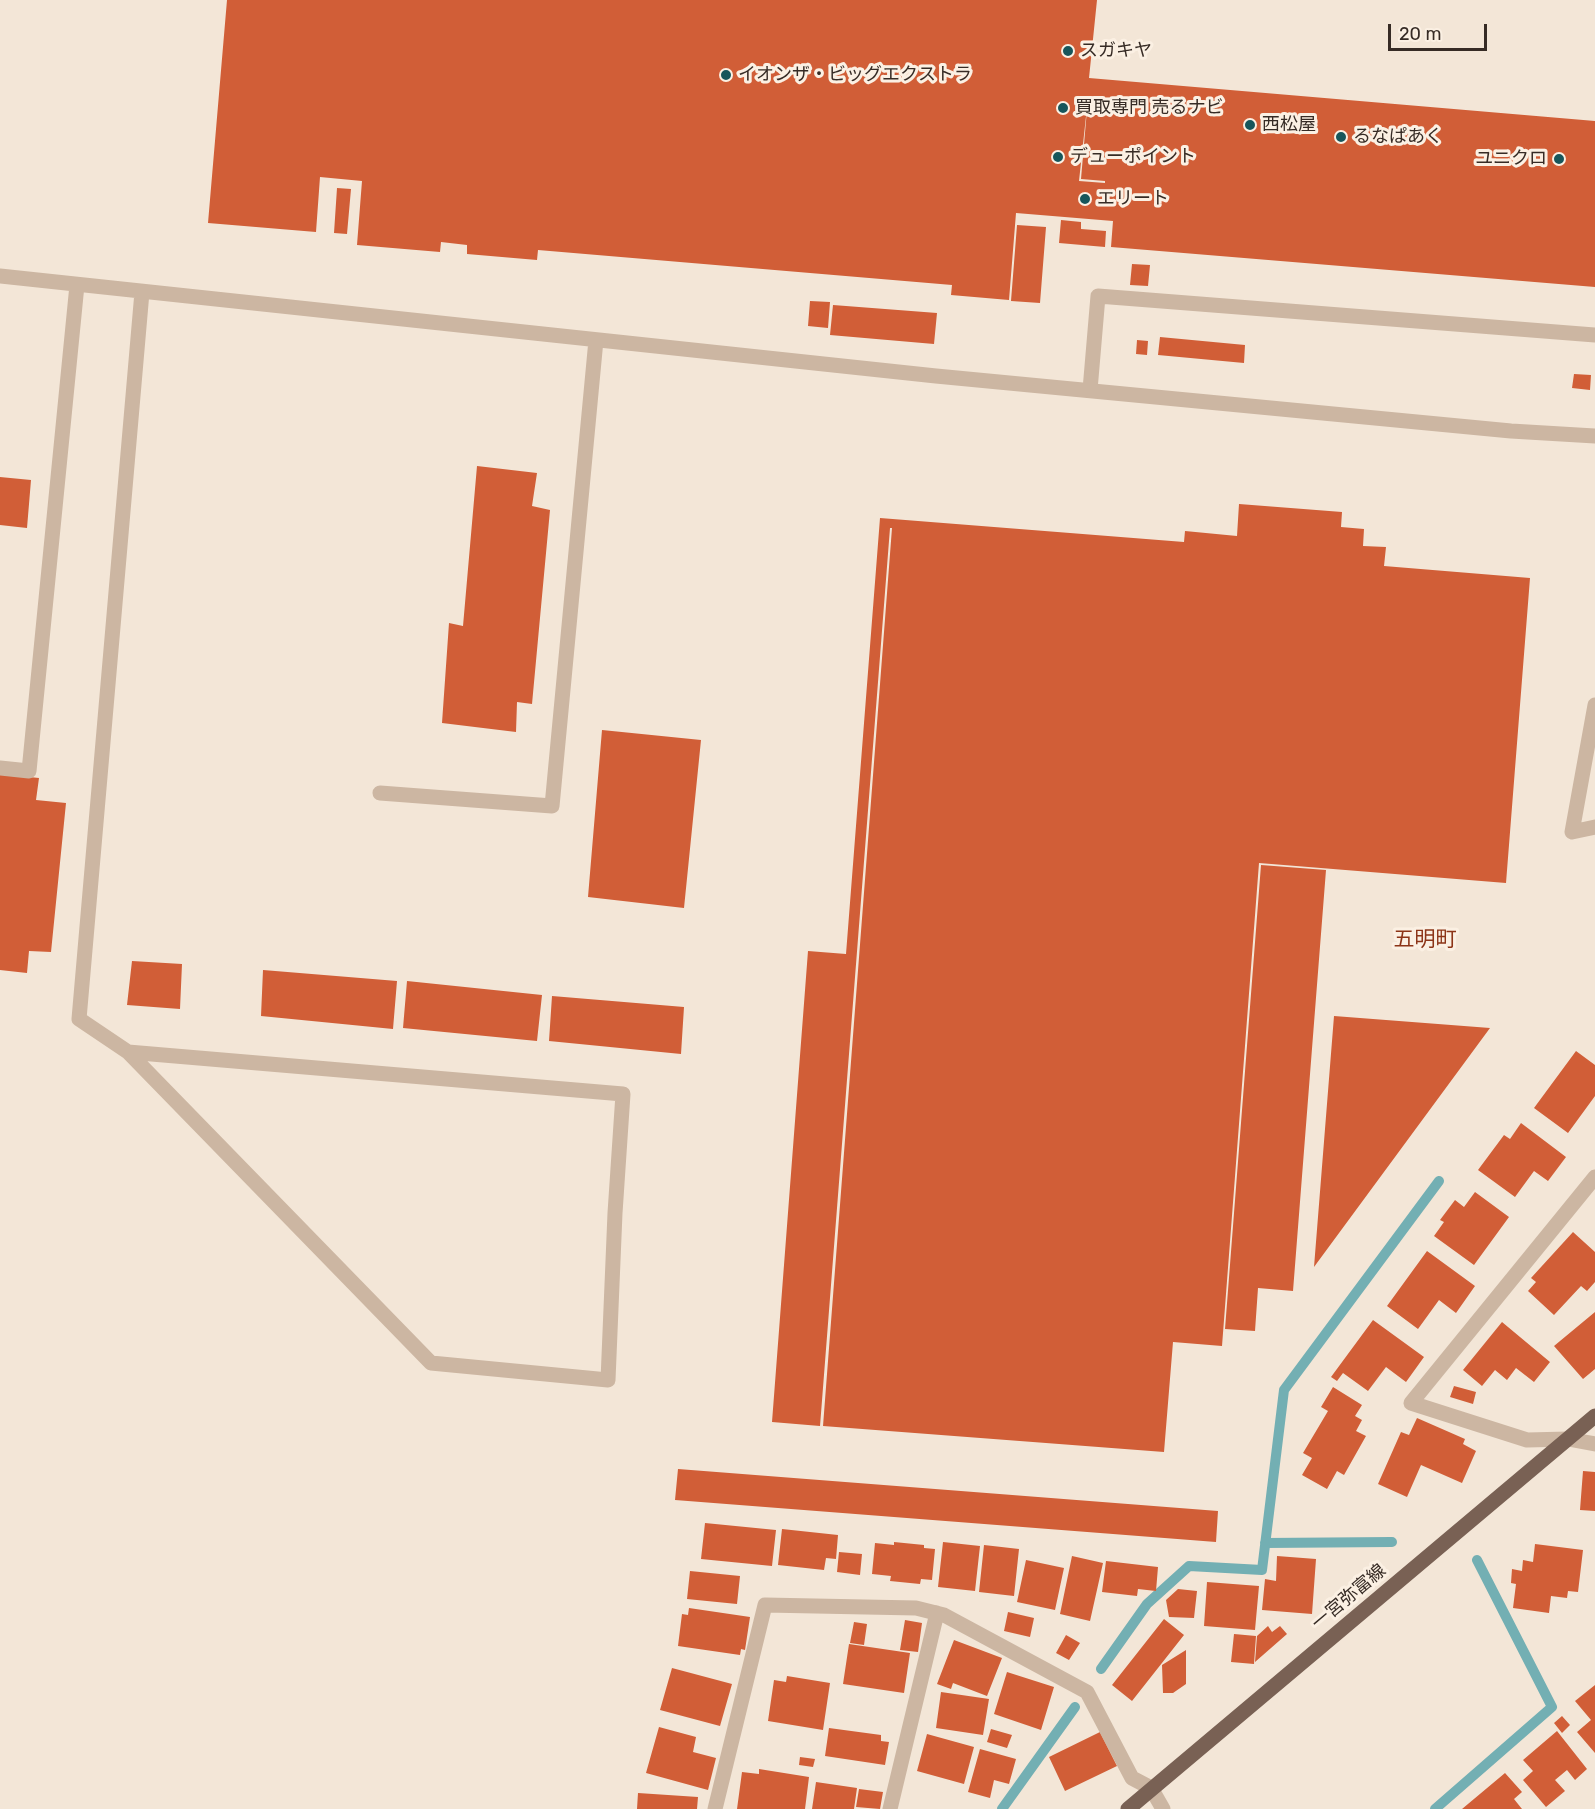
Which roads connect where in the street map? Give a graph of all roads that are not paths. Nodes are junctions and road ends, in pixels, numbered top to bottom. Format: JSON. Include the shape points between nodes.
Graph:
{"nodes":[{"id":1,"x":0,"y":276,"type":"edge"},
{"id":2,"x":77,"y":285,"type":"junction"},
{"id":3,"x":142,"y":292,"type":"junction"},
{"id":4,"x":1595,"y":334,"type":"edge"},
{"id":5,"x":596,"y":340,"type":"junction"},
{"id":6,"x":1090,"y":390,"type":"junction"},
{"id":7,"x":1595,"y":436,"type":"edge"},
{"id":8,"x":1595,"y":705,"type":"edge"},
{"id":9,"x":0,"y":768,"type":"edge"},
{"id":10,"x":380,"y":793,"type":"dead end"},
{"id":11,"x":1595,"y":827,"type":"edge"},
{"id":12,"x":128,"y":1052,"type":"junction"},
{"id":13,"x":1595,"y":1177,"type":"edge"},
{"id":14,"x":1595,"y":1416,"type":"edge"},
{"id":15,"x":1568,"y":1439,"type":"junction"},
{"id":16,"x":1595,"y":1444,"type":"edge"},
{"id":17,"x":937,"y":1613,"type":"junction"},
{"id":18,"x":1151,"y":1788,"type":"junction"},
{"id":19,"x":715,"y":1809,"type":"edge"},
{"id":20,"x":890,"y":1809,"type":"edge"},
{"id":21,"x":1128,"y":1809,"type":"edge"},
{"id":22,"x":1164,"y":1809,"type":"edge"}],
"edges":[{"from":1,"to":2,"type":"street"},
{"from":2,"to":3,"type":"street"},
{"from":2,"to":9,"type":"street","via":[[29,771]]},
{"from":3,"to":5,"type":"street"},
{"from":3,"to":12,"type":"street","via":[[79,1019]]},
{"from":4,"to":6,"type":"street","via":[[1098,296]]},
{"from":5,"to":6,"type":"street"},
{"from":5,"to":10,"type":"street","via":[[552,806]]},
{"from":6,"to":7,"type":"street"},
{"from":8,"to":11,"type":"street","via":[[1572,832]]},
{"from":12,"to":12,"type":"street","via":[[622,1094],[608,1380],[431,1363]]},
{"from":13,"to":15,"type":"street","via":[[1411,1403],[1527,1440]]},
{"from":14,"to":15,"type":"main road","name":"一宮弥富線"},
{"from":15,"to":16,"type":"street"},
{"from":15,"to":18,"type":"main road","name":"一宮弥富線"},
{"from":17,"to":18,"type":"street","via":[[1087,1692],[1132,1778]]},
{"from":17,"to":19,"type":"street","via":[[916,1608],[765,1605]]},
{"from":17,"to":20,"type":"street"},
{"from":18,"to":21,"type":"main road","name":"一宮弥富線"},
{"from":18,"to":22,"type":"street"}]}
